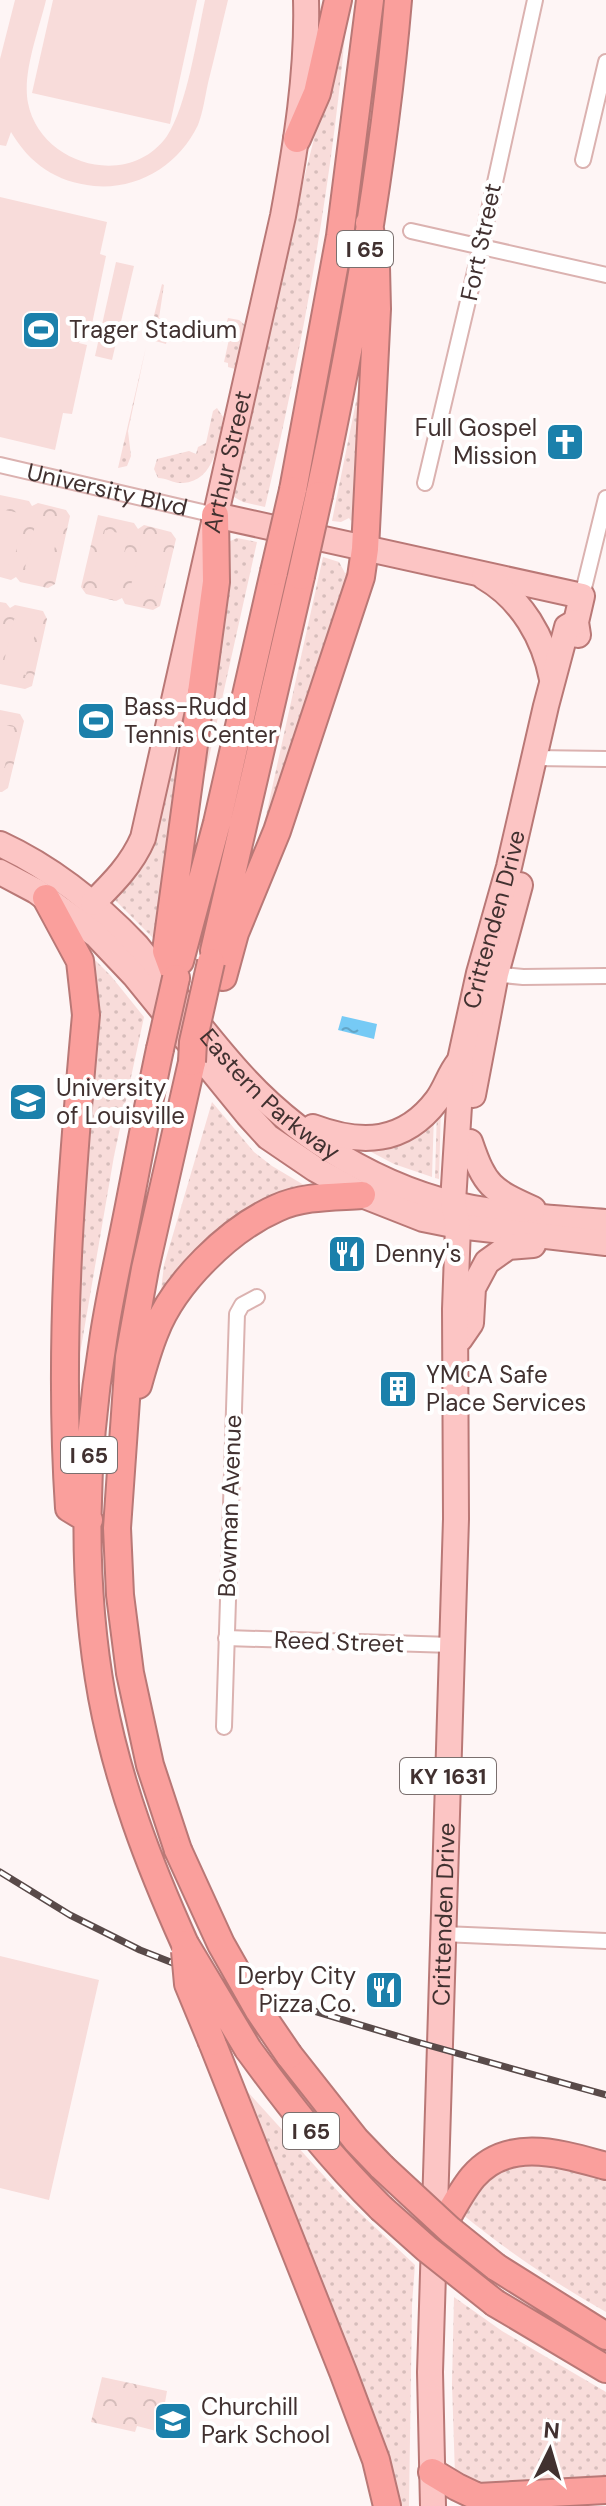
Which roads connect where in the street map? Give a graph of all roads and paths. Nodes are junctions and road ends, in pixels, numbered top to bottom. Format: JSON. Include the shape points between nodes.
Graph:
{"nodes":[{"id":1,"x":306,"y":0,"type":"edge"},
{"id":2,"x":338,"y":0,"type":"edge"},
{"id":3,"x":370,"y":0,"type":"edge"},
{"id":4,"x":398,"y":0,"type":"edge"},
{"id":5,"x":535,"y":0,"type":"edge"},
{"id":6,"x":606,"y":62,"type":"edge"},
{"id":7,"x":297,"y":139,"type":"junction"},
{"id":8,"x":583,"y":160,"type":"dead end"},
{"id":9,"x":369,"y":223,"type":"junction"},
{"id":10,"x":411,"y":231,"type":"dead end"},
{"id":11,"x":481,"y":246,"type":"junction"},
{"id":12,"x":606,"y":275,"type":"edge"},
{"id":13,"x":0,"y":465,"type":"edge"},
{"id":14,"x":425,"y":483,"type":"dead end"},
{"id":15,"x":306,"y":492,"type":"junction"},
{"id":16,"x":606,"y":498,"type":"edge"},
{"id":17,"x":215,"y":515,"type":"junction"},
{"id":18,"x":365,"y":549,"type":"junction"},
{"id":19,"x":598,"y":559,"type":"edge"},
{"id":20,"x":478,"y":574,"type":"junction"},
{"id":21,"x":582,"y":596,"type":"junction"},
{"id":22,"x":576,"y":622,"type":"junction"},
{"id":23,"x":552,"y":680,"type":"junction"},
{"id":24,"x":542,"y":758,"type":"junction"},
{"id":25,"x":606,"y":759,"type":"edge"},
{"id":26,"x":0,"y":844,"type":"edge"},
{"id":27,"x":0,"y":857,"type":"edge"},
{"id":28,"x":0,"y":872,"type":"edge"},
{"id":29,"x":56,"y":891,"type":"junction"},
{"id":30,"x":93,"y":903,"type":"junction"},
{"id":31,"x":179,"y":923,"type":"junction"},
{"id":32,"x":217,"y":969,"type":"junction"},
{"id":33,"x":488,"y":973,"type":"junction"},
{"id":34,"x":606,"y":976,"type":"edge"},
{"id":35,"x":460,"y":1060,"type":"junction"},
{"id":36,"x":286,"y":1116,"type":"junction"},
{"id":37,"x":470,"y":1142,"type":"junction"},
{"id":38,"x":362,"y":1195,"type":"junction"},
{"id":39,"x":460,"y":1212,"type":"junction"},
{"id":40,"x":606,"y":1222,"type":"edge"},
{"id":41,"x":552,"y":1228,"type":"junction"},
{"id":42,"x":606,"y":1243,"type":"edge"},
{"id":43,"x":257,"y":1297,"type":"dead end"},
{"id":44,"x":456,"y":1344,"type":"junction"},
{"id":45,"x":122,"y":1446,"type":"junction"},
{"id":46,"x":89,"y":1520,"type":"junction"},
{"id":47,"x":226,"y":1638,"type":"junction"},
{"id":48,"x":452,"y":1645,"type":"junction"},
{"id":49,"x":224,"y":1727,"type":"dead end"},
{"id":50,"x":443,"y":1934,"type":"junction"},
{"id":51,"x":606,"y":1941,"type":"edge"},
{"id":52,"x":185,"y":1944,"type":"junction"},
{"id":53,"x":606,"y":2166,"type":"edge"},
{"id":54,"x":434,"y":2240,"type":"junction"},
{"id":55,"x":606,"y":2336,"type":"edge"},
{"id":56,"x":606,"y":2369,"type":"edge"},
{"id":57,"x":432,"y":2472,"type":"junction"},
{"id":58,"x":606,"y":2490,"type":"edge"},
{"id":59,"x":387,"y":2506,"type":"edge"},
{"id":60,"x":433,"y":2506,"type":"edge"}],
"edges":[{"from":1,"to":7,"type":"main road","name":"Arthur Street"},
{"from":2,"to":7,"type":"highway","via":[[317,93]]},
{"from":3,"to":15,"type":"highway","number":"I 65"},
{"from":4,"to":9,"type":"highway","number":"I 65"},
{"from":5,"to":11,"type":"street","name":"Fort Street"},
{"from":6,"to":8,"type":"street"},
{"from":7,"to":17,"type":"main road","name":"Arthur Street"},
{"from":9,"to":15,"type":"highway","number":"I 65","via":[[353,329]]},
{"from":9,"to":18,"type":"highway","via":[[377,309]]},
{"from":10,"to":11,"type":"street"},
{"from":11,"to":12,"type":"street"},
{"from":11,"to":14,"type":"street","name":"Fort Street"},
{"from":13,"to":17,"type":"street","name":"University Blvd"},
{"from":15,"to":31,"type":"highway","number":"I 65","bridge":true,"via":[[274,572],[217,823]]},
{"from":15,"to":32,"type":"highway","number":"I 65","bridge":true,"via":[[301,576]]},
{"from":16,"to":19,"type":"street","name":"Crittenden Drive"},
{"from":17,"to":18,"type":"main road"},
{"from":17,"to":30,"type":"main road","name":"Arthur Street","via":[[143,838],[121,874]]},
{"from":17,"to":31,"type":"highway","via":[[216,582]]},
{"from":18,"to":20,"type":"main road"},
{"from":18,"to":32,"type":"highway","via":[[361,577],[277,831]]},
{"from":19,"to":21,"type":"street","name":"Crittenden Drive"},
{"from":20,"to":21,"type":"main road"},
{"from":20,"to":23,"type":"main road","via":[[501,589],[534,627]]},
{"from":21,"to":22,"type":"main road","name":"Crittenden Drive"},
{"from":22,"to":23,"type":"main road","name":"Crittenden Drive","via":[[567,627]]},
{"from":22,"to":24,"type":"main road","name":"Crittenden Drive","via":[[579,630]]},
{"from":23,"to":24,"type":"main road","name":"Crittenden Drive"},
{"from":24,"to":25,"type":"street"},
{"from":24,"to":33,"type":"main road","name":"Crittenden Drive","via":[[509,867]]},
{"from":26,"to":29,"type":"main road","name":"Eastern Parkway"},
{"from":27,"to":29,"type":"main road"},
{"from":28,"to":29,"type":"main road","name":"Eastern Parkway"},
{"from":29,"to":30,"type":"main road","name":"Eastern Parkway"},
{"from":29,"to":38,"type":"main road","name":"Eastern Parkway","via":[[268,1137]]},
{"from":29,"to":46,"type":"highway","via":[[85,992],[67,1246],[64,1412],[69,1508]]},
{"from":30,"to":36,"type":"main road","name":"Eastern Parkway","via":[[137,946],[245,1079]]},
{"from":31,"to":46,"type":"highway","number":"I 65","bridge":true,"via":[[166,951],[176,978],[103,1341],[90,1452]]},
{"from":32,"to":45,"type":"highway","number":"I 65","bridge":true,"via":[[193,1042],[136,1312]]},
{"from":33,"to":34,"type":"street"},
{"from":33,"to":35,"type":"main road","name":"Crittenden Drive"},
{"from":33,"to":37,"type":"main road","name":"Crittenden Drive"},
{"from":35,"to":36,"type":"main road","via":[[423,1116],[393,1134],[344,1137]]},
{"from":35,"to":39,"type":"main road","name":"Crittenden Drive"},
{"from":36,"to":39,"type":"main road","name":"Eastern Parkway","via":[[375,1176]]},
{"from":37,"to":39,"type":"main road","name":"Crittenden Drive"},
{"from":37,"to":41,"type":"main road","via":[[481,1172],[494,1188]]},
{"from":38,"to":39,"type":"main road","name":"Eastern Parkway","via":[[423,1219]]},
{"from":38,"to":45,"type":"highway","via":[[319,1197],[278,1208],[211,1254],[173,1297],[155,1330]]},
{"from":39,"to":41,"type":"main road","name":"Eastern Parkway"},
{"from":39,"to":44,"type":"main road","name":"Crittenden Drive","number":"KY 1631"},
{"from":40,"to":41,"type":"main road","name":"Eastern Parkway"},
{"from":41,"to":42,"type":"main road","name":"Eastern Parkway"},
{"from":41,"to":44,"type":"main road","via":[[529,1246],[508,1247],[487,1262],[473,1288],[471,1323]]},
{"from":43,"to":47,"type":"street","name":"Bowman Avenue","via":[[237,1314]]},
{"from":44,"to":48,"type":"main road","name":"Crittenden Drive","number":"KY 1631"},
{"from":45,"to":55,"type":"highway","number":"I 65","bridge":true,"via":[[117,1528],[130,1673],[150,1765],[178,1850],[221,1944],[289,2055],[382,2167],[496,2267]]},
{"from":46,"to":52,"type":"highway","number":"I 65","via":[[92,1632],[114,1752],[140,1837]]},
{"from":47,"to":48,"type":"street","name":"Reed Street"},
{"from":47,"to":49,"type":"street","name":"Bowman Avenue"},
{"from":48,"to":50,"type":"main road","name":"Crittenden Drive","number":"KY 1631"},
{"from":50,"to":51,"type":"street"},
{"from":50,"to":54,"type":"main road","name":"Crittenden Drive","number":"KY 1631"},
{"from":52,"to":56,"type":"highway","number":"I 65","bridge":true,"via":[[248,2049],[354,2181],[495,2303]]},
{"from":52,"to":59,"type":"highway","bridge":true,"via":[[188,1984],[343,2372]]},
{"from":53,"to":54,"type":"highway","via":[[549,2151],[510,2154],[476,2174]]},
{"from":54,"to":57,"type":"main road","name":"Crittenden Drive","number":"KY 1631"},
{"from":57,"to":58,"type":"highway","via":[[478,2497]]},
{"from":57,"to":60,"type":"main road","name":"Crittenden Drive","number":"KY 1631"}]}
